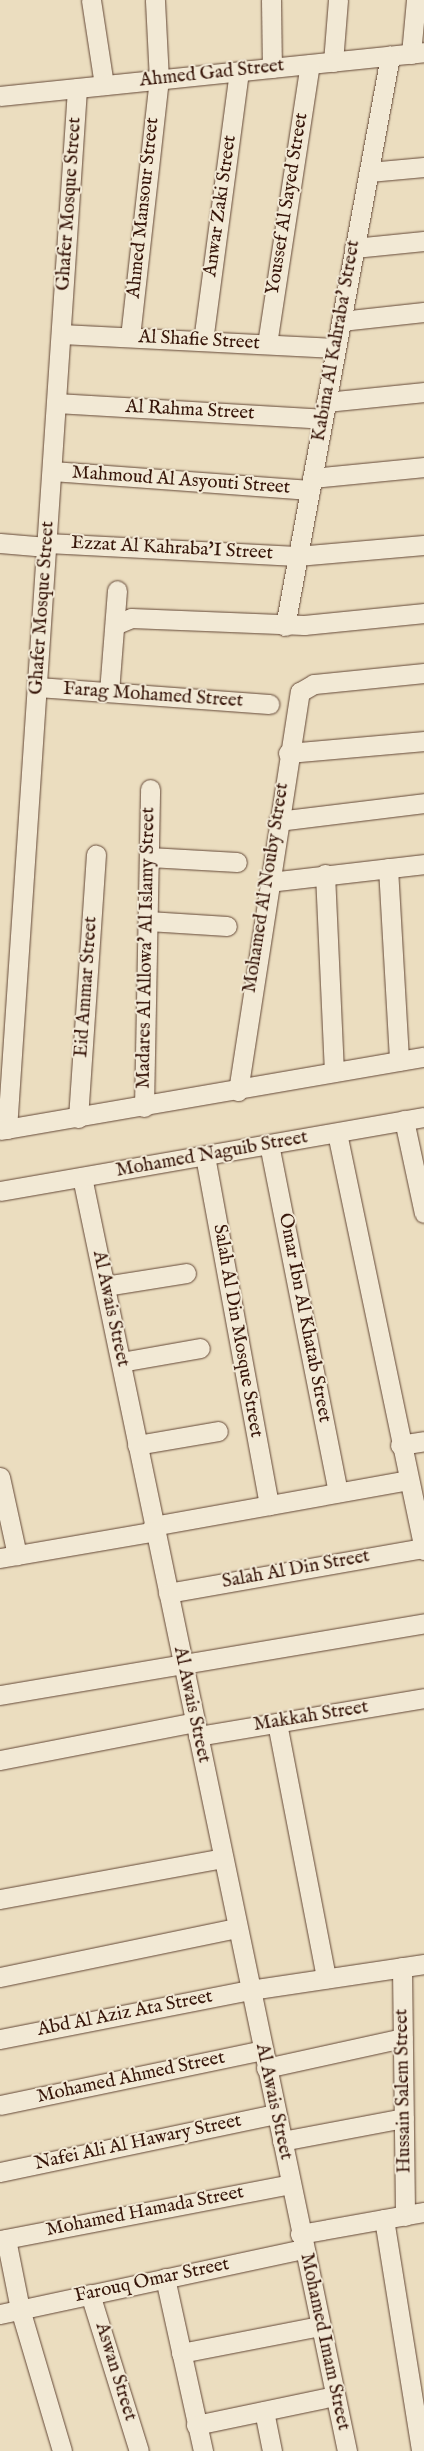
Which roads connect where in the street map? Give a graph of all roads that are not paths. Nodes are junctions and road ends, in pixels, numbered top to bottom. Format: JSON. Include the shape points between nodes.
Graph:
{"nodes":[{"id":1,"x":91,"y":0,"type":"edge"},
{"id":2,"x":155,"y":0,"type":"edge"},
{"id":3,"x":271,"y":0,"type":"edge"},
{"id":4,"x":338,"y":0,"type":"edge"},
{"id":5,"x":416,"y":0,"type":"edge"},
{"id":6,"x":418,"y":53,"type":"edge"},
{"id":7,"x":390,"y":56,"type":"junction"},
{"id":8,"x":334,"y":62,"type":"junction"},
{"id":9,"x":310,"y":64,"type":"junction"},
{"id":10,"x":272,"y":68,"type":"junction"},
{"id":11,"x":239,"y":72,"type":"junction"},
{"id":12,"x":159,"y":80,"type":"junction"},
{"id":13,"x":104,"y":85,"type":"junction"},
{"id":14,"x":77,"y":88,"type":"junction"},
{"id":15,"x":0,"y":96,"type":"edge"},
{"id":16,"x":424,"y":167,"type":"edge"},
{"id":17,"x":368,"y":172,"type":"junction"},
{"id":18,"x":424,"y":241,"type":"edge"},
{"id":19,"x":354,"y":248,"type":"junction"},
{"id":20,"x":424,"y":312,"type":"edge"},
{"id":21,"x":341,"y":321,"type":"junction"},
{"id":22,"x":61,"y":334,"type":"junction"},
{"id":23,"x":130,"y":337,"type":"junction"},
{"id":24,"x":203,"y":341,"type":"junction"},
{"id":25,"x":267,"y":344,"type":"junction"},
{"id":26,"x":336,"y":348,"type":"junction"},
{"id":27,"x":424,"y":392,"type":"edge"},
{"id":28,"x":56,"y":403,"type":"junction"},
{"id":29,"x":324,"y":410,"type":"junction"},
{"id":30,"x":424,"y":467,"type":"edge"},
{"id":31,"x":52,"y":471,"type":"junction"},
{"id":32,"x":311,"y":484,"type":"junction"},
{"id":33,"x":0,"y":543,"type":"edge"},
{"id":34,"x":424,"y":544,"type":"edge"},
{"id":35,"x":47,"y":545,"type":"junction"},
{"id":36,"x":297,"y":556,"type":"junction"},
{"id":37,"x":117,"y":590,"type":"dead end"},
{"id":38,"x":424,"y":613,"type":"edge"},
{"id":39,"x":117,"y":624,"type":"junction"},
{"id":40,"x":285,"y":626,"type":"junction"},
{"id":41,"x":424,"y":673,"type":"edge"},
{"id":42,"x":37,"y":687,"type":"junction"},
{"id":43,"x":110,"y":692,"type":"junction"},
{"id":44,"x":269,"y":704,"type":"dead end"},
{"id":45,"x":424,"y":741,"type":"edge"},
{"id":46,"x":288,"y":753,"type":"junction"},
{"id":47,"x":150,"y":789,"type":"dead end"},
{"id":48,"x":424,"y":803,"type":"edge"},
{"id":49,"x":278,"y":821,"type":"junction"},
{"id":50,"x":96,"y":855,"type":"dead end"},
{"id":51,"x":149,"y":857,"type":"junction"},
{"id":52,"x":237,"y":862,"type":"dead end"},
{"id":53,"x":424,"y":864,"type":"edge"},
{"id":54,"x":388,"y":868,"type":"junction"},
{"id":55,"x":325,"y":874,"type":"junction"},
{"id":56,"x":269,"y":882,"type":"junction"},
{"id":57,"x":148,"y":920,"type":"junction"},
{"id":58,"x":227,"y":926,"type":"dead end"},
{"id":59,"x":424,"y":1057,"type":"edge"},
{"id":60,"x":399,"y":1061,"type":"junction"},
{"id":61,"x":334,"y":1072,"type":"junction"},
{"id":62,"x":238,"y":1090,"type":"junction"},
{"id":63,"x":144,"y":1107,"type":"junction"},
{"id":64,"x":424,"y":1117,"type":"edge"},
{"id":65,"x":78,"y":1118,"type":"junction"},
{"id":66,"x":404,"y":1120,"type":"junction"},
{"id":67,"x":4,"y":1130,"type":"edge"},
{"id":68,"x":337,"y":1133,"type":"junction"},
{"id":69,"x":270,"y":1144,"type":"junction"},
{"id":70,"x":205,"y":1156,"type":"junction"},
{"id":71,"x":82,"y":1177,"type":"junction"},
{"id":72,"x":0,"y":1191,"type":"edge"},
{"id":73,"x":424,"y":1214,"type":"edge"},
{"id":74,"x":186,"y":1273,"type":"dead end"},
{"id":75,"x":105,"y":1286,"type":"junction"},
{"id":76,"x":200,"y":1348,"type":"dead end"},
{"id":77,"x":121,"y":1362,"type":"junction"},
{"id":78,"x":218,"y":1431,"type":"dead end"},
{"id":79,"x":424,"y":1441,"type":"edge"},
{"id":80,"x":138,"y":1445,"type":"junction"},
{"id":81,"x":400,"y":1445,"type":"junction"},
{"id":82,"x":0,"y":1477,"type":"edge"},
{"id":83,"x":408,"y":1480,"type":"junction"},
{"id":84,"x":338,"y":1492,"type":"junction"},
{"id":85,"x":269,"y":1505,"type":"junction"},
{"id":86,"x":154,"y":1529,"type":"junction"},
{"id":87,"x":424,"y":1549,"type":"edge"},
{"id":88,"x":8,"y":1556,"type":"edge"},
{"id":89,"x":168,"y":1593,"type":"junction"},
{"id":90,"x":424,"y":1623,"type":"edge"},
{"id":91,"x":183,"y":1663,"type":"junction"},
{"id":92,"x":0,"y":1695,"type":"edge"},
{"id":93,"x":424,"y":1698,"type":"edge"},
{"id":94,"x":277,"y":1723,"type":"junction"},
{"id":95,"x":196,"y":1729,"type":"junction"},
{"id":96,"x":0,"y":1760,"type":"edge"},
{"id":97,"x":223,"y":1858,"type":"junction"},
{"id":98,"x":0,"y":1900,"type":"edge"},
{"id":99,"x":237,"y":1928,"type":"junction"},
{"id":100,"x":424,"y":1964,"type":"edge"},
{"id":101,"x":402,"y":1967,"type":"junction"},
{"id":102,"x":0,"y":1977,"type":"edge"},
{"id":103,"x":326,"y":1978,"type":"junction"},
{"id":104,"x":250,"y":1990,"type":"junction"},
{"id":105,"x":404,"y":2038,"type":"junction"},
{"id":106,"x":0,"y":2039,"type":"edge"},
{"id":107,"x":264,"y":2059,"type":"junction"},
{"id":108,"x":0,"y":2105,"type":"edge"},
{"id":109,"x":276,"y":2114,"type":"junction"},
{"id":110,"x":404,"y":2118,"type":"junction"},
{"id":111,"x":282,"y":2141,"type":"junction"},
{"id":112,"x":0,"y":2172,"type":"edge"},
{"id":113,"x":290,"y":2184,"type":"junction"},
{"id":114,"x":424,"y":2212,"type":"edge"},
{"id":115,"x":405,"y":2216,"type":"junction"},
{"id":116,"x":384,"y":2219,"type":"junction"},
{"id":117,"x":3,"y":2239,"type":"edge"},
{"id":118,"x":302,"y":2241,"type":"junction"},
{"id":119,"x":165,"y":2278,"type":"junction"},
{"id":120,"x":90,"y":2294,"type":"junction"},
{"id":121,"x":20,"y":2309,"type":"junction"},
{"id":122,"x":0,"y":2314,"type":"edge"},
{"id":123,"x":320,"y":2326,"type":"junction"},
{"id":124,"x":181,"y":2353,"type":"junction"},
{"id":125,"x":335,"y":2396,"type":"junction"},
{"id":126,"x":264,"y":2411,"type":"junction"},
{"id":127,"x":196,"y":2425,"type":"junction"},
{"id":128,"x":62,"y":2451,"type":"edge"},
{"id":129,"x":139,"y":2451,"type":"edge"},
{"id":130,"x":202,"y":2451,"type":"edge"},
{"id":131,"x":272,"y":2451,"type":"edge"},
{"id":132,"x":347,"y":2451,"type":"edge"},
{"id":133,"x":421,"y":2451,"type":"edge"}],
"edges":[{"from":1,"to":13,"type":"street"},
{"from":2,"to":12,"type":"street","name":"Ahmed Mansour Street"},
{"from":3,"to":10,"type":"street"},
{"from":4,"to":8,"type":"street"},
{"from":5,"to":6,"type":"street"},
{"from":6,"to":7,"type":"street","name":"Ahmed Gad Street"},
{"from":7,"to":8,"type":"street","name":"Ahmed Gad Street"},
{"from":7,"to":17,"type":"street","name":"Kabina Al Kahraba' Street"},
{"from":8,"to":9,"type":"street","name":"Ahmed Gad Street"},
{"from":9,"to":10,"type":"street","name":"Ahmed Gad Street"},
{"from":9,"to":25,"type":"street","name":"Youssef Al Sayed Street"},
{"from":10,"to":11,"type":"street","name":"Ahmed Gad Street"},
{"from":11,"to":12,"type":"street","name":"Ahmed Gad Street"},
{"from":11,"to":24,"type":"street","name":"Anwar Zaki Street"},
{"from":12,"to":13,"type":"street","name":"Ahmed Gad Street"},
{"from":12,"to":23,"type":"street","name":"Ahmed Mansour Street"},
{"from":13,"to":14,"type":"street","name":"Ahmed Gad Street"},
{"from":14,"to":15,"type":"street","name":"Ahmed Gad Street"},
{"from":14,"to":22,"type":"street","name":"Ghafer Mosque Street"},
{"from":16,"to":17,"type":"street"},
{"from":17,"to":19,"type":"street","name":"Kabina Al Kahraba' Street"},
{"from":18,"to":19,"type":"street"},
{"from":19,"to":21,"type":"street","name":"Kabina Al Kahraba' Street"},
{"from":20,"to":21,"type":"street"},
{"from":21,"to":26,"type":"street","name":"Kabina Al Kahraba' Street"},
{"from":22,"to":23,"type":"street","name":"Al Shafie Street"},
{"from":22,"to":28,"type":"street","name":"Ghafer Mosque Street"},
{"from":23,"to":24,"type":"street","name":"Al Shafie Street"},
{"from":24,"to":25,"type":"street","name":"Al Shafie Street"},
{"from":25,"to":26,"type":"street","name":"Al Shafie Street"},
{"from":26,"to":29,"type":"street","name":"Kabina Al Kahraba' Street"},
{"from":27,"to":29,"type":"street","name":"Al Rahma Street"},
{"from":28,"to":29,"type":"street","name":"Al Rahma Street"},
{"from":28,"to":31,"type":"street","name":"Ghafer Mosque Street"},
{"from":29,"to":32,"type":"street","name":"Kabina Al Kahraba' Street"},
{"from":30,"to":32,"type":"street","name":"Mahmoud Al Asyouti Street"},
{"from":31,"to":32,"type":"street","name":"Mahmoud Al Asyouti Street"},
{"from":31,"to":35,"type":"street","name":"Ghafer Mosque Street"},
{"from":32,"to":36,"type":"street","name":"Kabina Al Kahraba' Street"},
{"from":33,"to":35,"type":"street","name":"Ezzat Al Kahraba'I Street"},
{"from":34,"to":36,"type":"street","name":"Ezzat Al Kahraba'I Street"},
{"from":35,"to":36,"type":"street","name":"Ezzat Al Kahraba'I Street"},
{"from":35,"to":42,"type":"street","name":"Ghafer Mosque Street"},
{"from":36,"to":40,"type":"street","name":"Kabina Al Kahraba' Street"},
{"from":37,"to":39,"type":"street"},
{"from":38,"to":40,"type":"street"},
{"from":39,"to":40,"type":"street","via":[[131,618]]},
{"from":39,"to":43,"type":"street"},
{"from":41,"to":46,"type":"street","name":"Mohamed Al Nouby Street","via":[[303,688]]},
{"from":42,"to":43,"type":"street","name":"Farag Mohamed Street"},
{"from":42,"to":67,"type":"street","name":"Ghafer Mosque Street"},
{"from":43,"to":44,"type":"street","name":"Farag Mohamed Street"},
{"from":45,"to":46,"type":"street"},
{"from":46,"to":49,"type":"street","name":"Mohamed Al Nouby Street"},
{"from":47,"to":51,"type":"street","name":"Madares Al Allowa' Al Islamy Street"},
{"from":48,"to":49,"type":"street"},
{"from":49,"to":56,"type":"street","name":"Mohamed Al Nouby Street"},
{"from":50,"to":65,"type":"street","name":"Eid Ammar Street"},
{"from":51,"to":52,"type":"street"},
{"from":51,"to":57,"type":"street","name":"Madares Al Allowa' Al Islamy Street"},
{"from":53,"to":54,"type":"street"},
{"from":54,"to":55,"type":"street"},
{"from":54,"to":60,"type":"street"},
{"from":55,"to":56,"type":"street"},
{"from":55,"to":61,"type":"street"},
{"from":56,"to":62,"type":"street","name":"Mohamed Al Nouby Street"},
{"from":57,"to":58,"type":"street"},
{"from":57,"to":63,"type":"street","name":"Madares Al Allowa' Al Islamy Street"},
{"from":59,"to":60,"type":"street"},
{"from":60,"to":61,"type":"street"},
{"from":61,"to":62,"type":"street"},
{"from":62,"to":63,"type":"street"},
{"from":63,"to":65,"type":"street"},
{"from":64,"to":66,"type":"street","name":"Mohamed Naguib Street"},
{"from":65,"to":67,"type":"street"},
{"from":66,"to":68,"type":"street","name":"Mohamed Naguib Street"},
{"from":66,"to":73,"type":"street"},
{"from":68,"to":69,"type":"street","name":"Mohamed Naguib Street"},
{"from":68,"to":81,"type":"street"},
{"from":69,"to":70,"type":"street","name":"Mohamed Naguib Street"},
{"from":69,"to":84,"type":"street","name":"Omar Ibn Al Khatab Street"},
{"from":70,"to":71,"type":"street","name":"Mohamed Naguib Street"},
{"from":70,"to":85,"type":"street","name":"Salah Al Din Mosque Street"},
{"from":71,"to":72,"type":"street","name":"Mohamed Naguib Street"},
{"from":71,"to":75,"type":"street","name":"Al Awais Street"},
{"from":74,"to":75,"type":"street"},
{"from":75,"to":77,"type":"street","name":"Al Awais Street"},
{"from":76,"to":77,"type":"street"},
{"from":77,"to":80,"type":"street","name":"Al Awais Street"},
{"from":78,"to":80,"type":"street"},
{"from":79,"to":81,"type":"street"},
{"from":80,"to":86,"type":"street","name":"Al Awais Street"},
{"from":81,"to":83,"type":"street"},
{"from":82,"to":88,"type":"street"},
{"from":83,"to":84,"type":"street"},
{"from":83,"to":87,"type":"street"},
{"from":84,"to":85,"type":"street"},
{"from":85,"to":86,"type":"street"},
{"from":86,"to":88,"type":"street"},
{"from":86,"to":89,"type":"street","name":"Al Awais Street"},
{"from":87,"to":89,"type":"street","name":"Salah Al Din Street"},
{"from":89,"to":91,"type":"street","name":"Al Awais Street"},
{"from":90,"to":91,"type":"street"},
{"from":91,"to":92,"type":"street"},
{"from":91,"to":95,"type":"street","name":"Al Awais Street"},
{"from":93,"to":94,"type":"street","name":"Makkah Street"},
{"from":94,"to":95,"type":"street","name":"Makkah Street"},
{"from":94,"to":103,"type":"street"},
{"from":95,"to":96,"type":"street","name":"Makkah Street"},
{"from":95,"to":97,"type":"street","name":"Al Awais Street"},
{"from":97,"to":98,"type":"street"},
{"from":97,"to":99,"type":"street","name":"Al Awais Street"},
{"from":99,"to":102,"type":"street"},
{"from":99,"to":104,"type":"street","name":"Al Awais Street"},
{"from":100,"to":101,"type":"street","name":"Abd Al Aziz Ata Street"},
{"from":101,"to":103,"type":"street","name":"Abd Al Aziz Ata Street"},
{"from":101,"to":105,"type":"street","name":"Hussain Salem Street"},
{"from":103,"to":104,"type":"street","name":"Abd Al Aziz Ata Street"},
{"from":104,"to":106,"type":"street","name":"Abd Al Aziz Ata Street"},
{"from":104,"to":107,"type":"street","name":"Al Awais Street"},
{"from":105,"to":107,"type":"street","name":"Mohamed Ahmed Street"},
{"from":105,"to":110,"type":"street","name":"Hussain Salem Street"},
{"from":107,"to":108,"type":"street","name":"Mohamed Ahmed Street"},
{"from":107,"to":109,"type":"street","name":"Al Awais Street"},
{"from":109,"to":111,"type":"street","name":"Al Awais Street"},
{"from":109,"to":112,"type":"street","name":"Nafei Ali Al Hawary Street"},
{"from":110,"to":111,"type":"street"},
{"from":110,"to":115,"type":"street","name":"Hussain Salem Street"},
{"from":111,"to":113,"type":"street","name":"Al Awais Street"},
{"from":113,"to":117,"type":"street","name":"Mohamed Hamada Street"},
{"from":113,"to":118,"type":"street","name":"Al Awais Street"},
{"from":114,"to":115,"type":"street","name":"Farouq Omar Street"},
{"from":115,"to":116,"type":"street","name":"Farouq Omar Street"},
{"from":116,"to":118,"type":"street","name":"Farouq Omar Street"},
{"from":116,"to":133,"type":"street"},
{"from":117,"to":121,"type":"street"},
{"from":118,"to":119,"type":"street","name":"Farouq Omar Street"},
{"from":118,"to":123,"type":"street","name":"Mohamed Imam Street"},
{"from":119,"to":120,"type":"street","name":"Farouq Omar Street"},
{"from":119,"to":124,"type":"street"},
{"from":120,"to":121,"type":"street","name":"Farouq Omar Street"},
{"from":120,"to":129,"type":"street","name":"Aswan Street"},
{"from":121,"to":122,"type":"street","name":"Farouq Omar Street"},
{"from":121,"to":128,"type":"street"},
{"from":123,"to":124,"type":"street"},
{"from":123,"to":125,"type":"street","name":"Mohamed Imam Street"},
{"from":124,"to":127,"type":"street"},
{"from":125,"to":126,"type":"street"},
{"from":125,"to":132,"type":"street","name":"Mohamed Imam Street"},
{"from":126,"to":127,"type":"street"},
{"from":126,"to":131,"type":"street"},
{"from":127,"to":130,"type":"street"}]}
